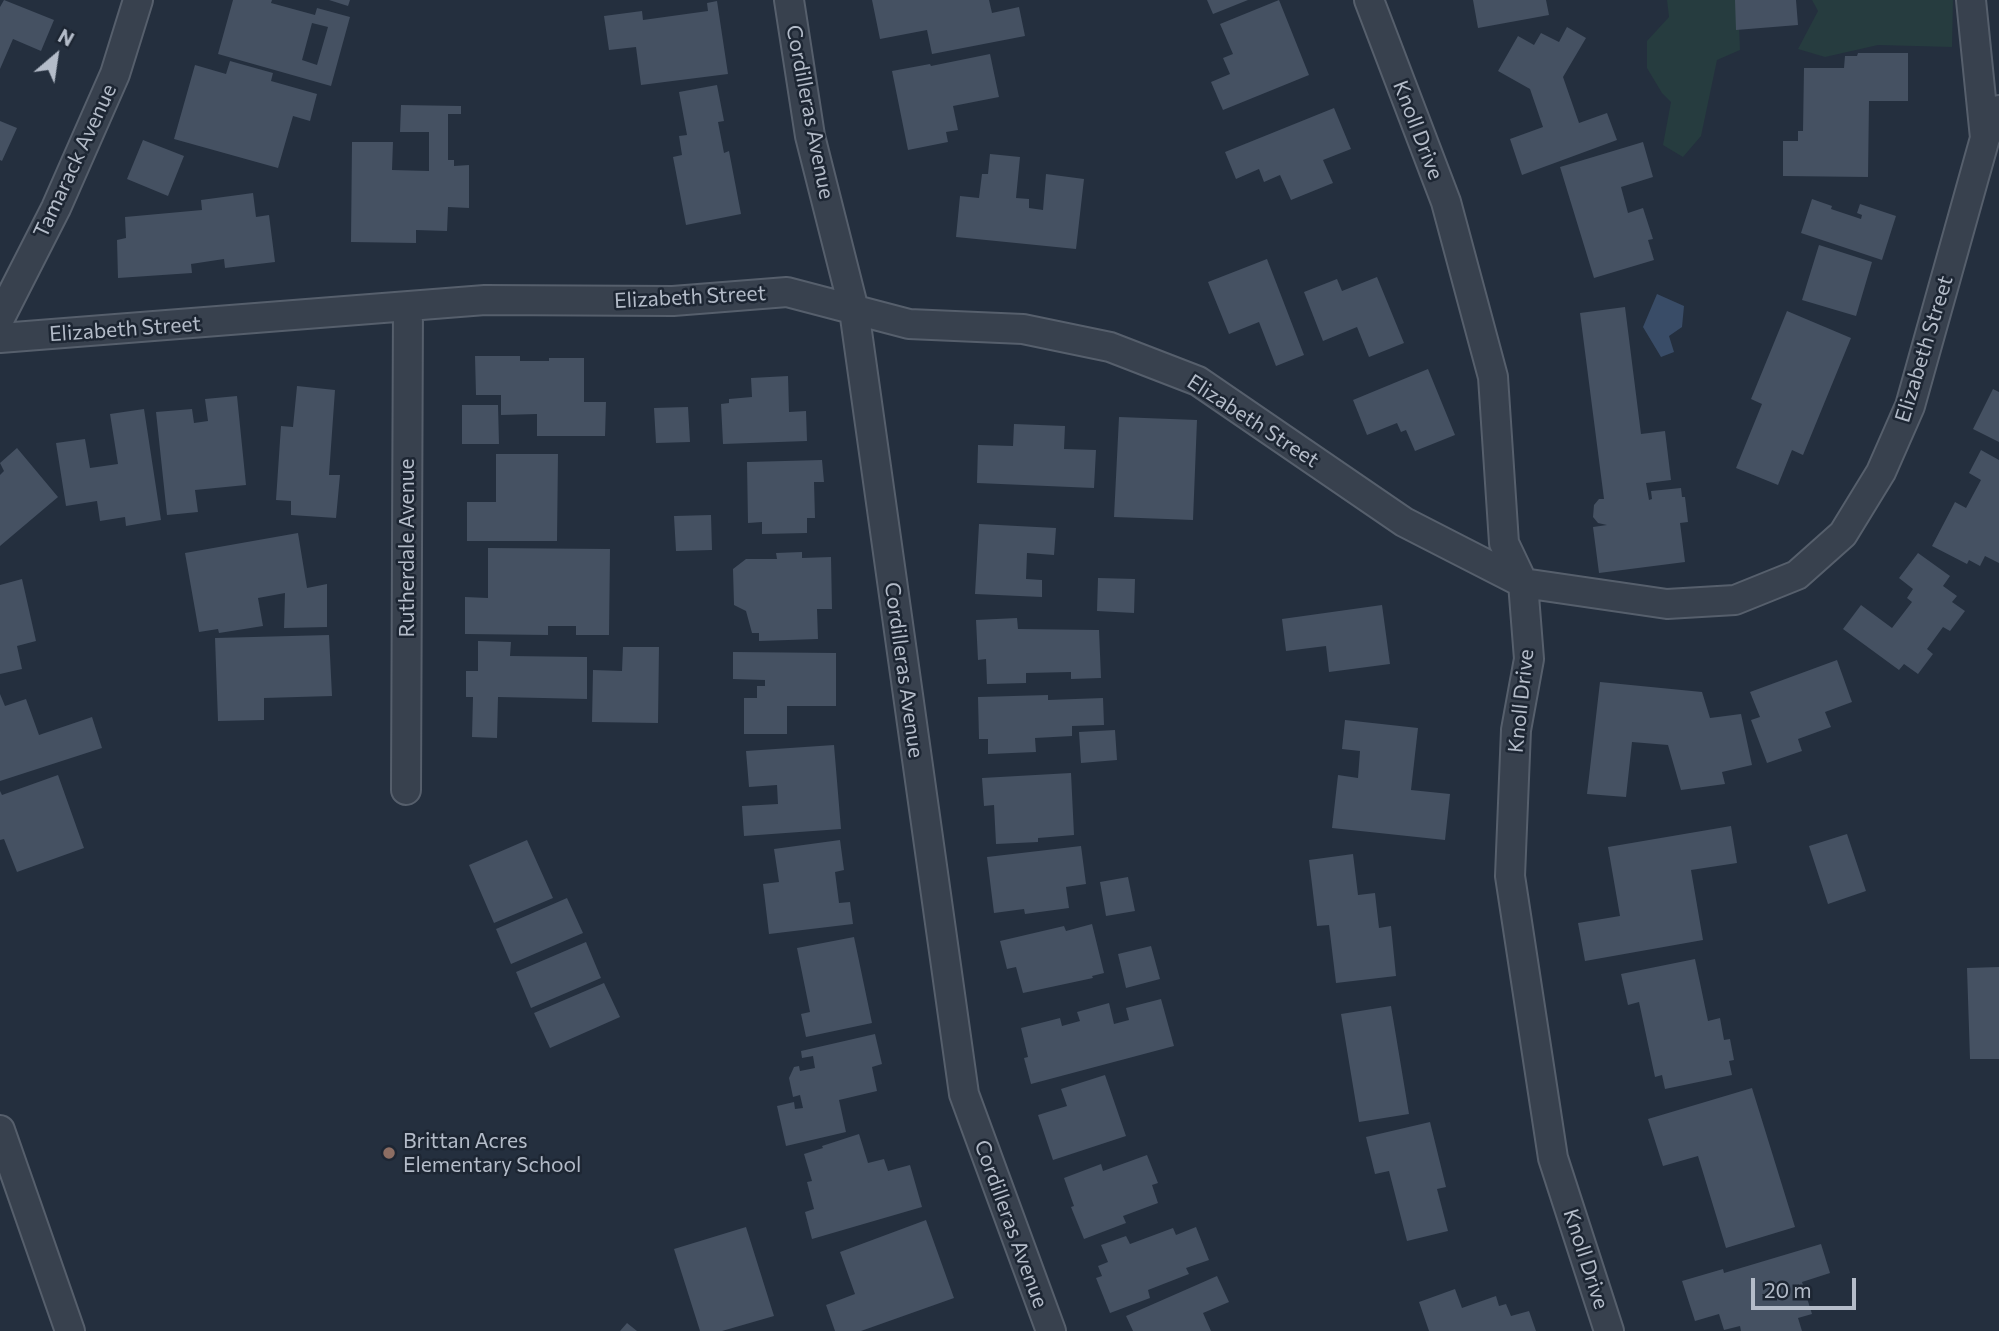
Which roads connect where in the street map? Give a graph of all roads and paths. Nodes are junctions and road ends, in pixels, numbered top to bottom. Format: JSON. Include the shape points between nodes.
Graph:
{"nodes":[{"id":1,"x":138,"y":0,"type":"edge"},
{"id":2,"x":789,"y":0,"type":"edge"},
{"id":3,"x":1369,"y":0,"type":"edge"},
{"id":4,"x":1971,"y":0,"type":"edge"},
{"id":5,"x":1999,"y":110,"type":"edge"},
{"id":6,"x":1985,"y":138,"type":"junction"},
{"id":7,"x":408,"y":306,"type":"junction"},
{"id":8,"x":854,"y":310,"type":"junction"},
{"id":9,"x":0,"y":318,"type":"edge"},
{"id":10,"x":0,"y":338,"type":"edge"},
{"id":11,"x":1523,"y":583,"type":"junction"},
{"id":12,"x":406,"y":790,"type":"dead end"},
{"id":13,"x":0,"y":1130,"type":"edge"},
{"id":14,"x":70,"y":1331,"type":"edge"},
{"id":15,"x":1051,"y":1331,"type":"edge"},
{"id":16,"x":1609,"y":1331,"type":"edge"}],
"edges":[{"from":1,"to":9,"type":"street","name":"Tamarack Avenue","via":[[115,74],[56,208]]},
{"from":2,"to":8,"type":"street","name":"Cordilleras Avenue","via":[[810,136]]},
{"from":3,"to":11,"type":"street","name":"Knoll Drive","via":[[1446,202],[1493,377],[1504,543]]},
{"from":4,"to":6,"type":"street"},
{"from":5,"to":6,"type":"street","name":"Elizabeth Street"},
{"from":6,"to":11,"type":"street","name":"Elizabeth Street","via":[[1910,406],[1881,472],[1843,534],[1797,575],[1735,600],[1667,604]]},
{"from":7,"to":8,"type":"street","name":"Elizabeth Street","via":[[485,300],[673,301],[787,292]]},
{"from":7,"to":10,"type":"street","name":"Elizabeth Street"},
{"from":7,"to":12,"type":"street","name":"Rutherdale Avenue"},
{"from":8,"to":11,"type":"street","name":"Elizabeth Street","via":[[909,324],[1023,329],[1110,347],[1198,381],[1404,522]]},
{"from":8,"to":15,"type":"street","name":"Cordilleras Avenue","via":[[964,1094]]},
{"from":11,"to":16,"type":"street","name":"Knoll Drive","via":[[1529,659],[1516,730],[1510,876],[1553,1158]]},
{"from":13,"to":14,"type":"street"}]}
